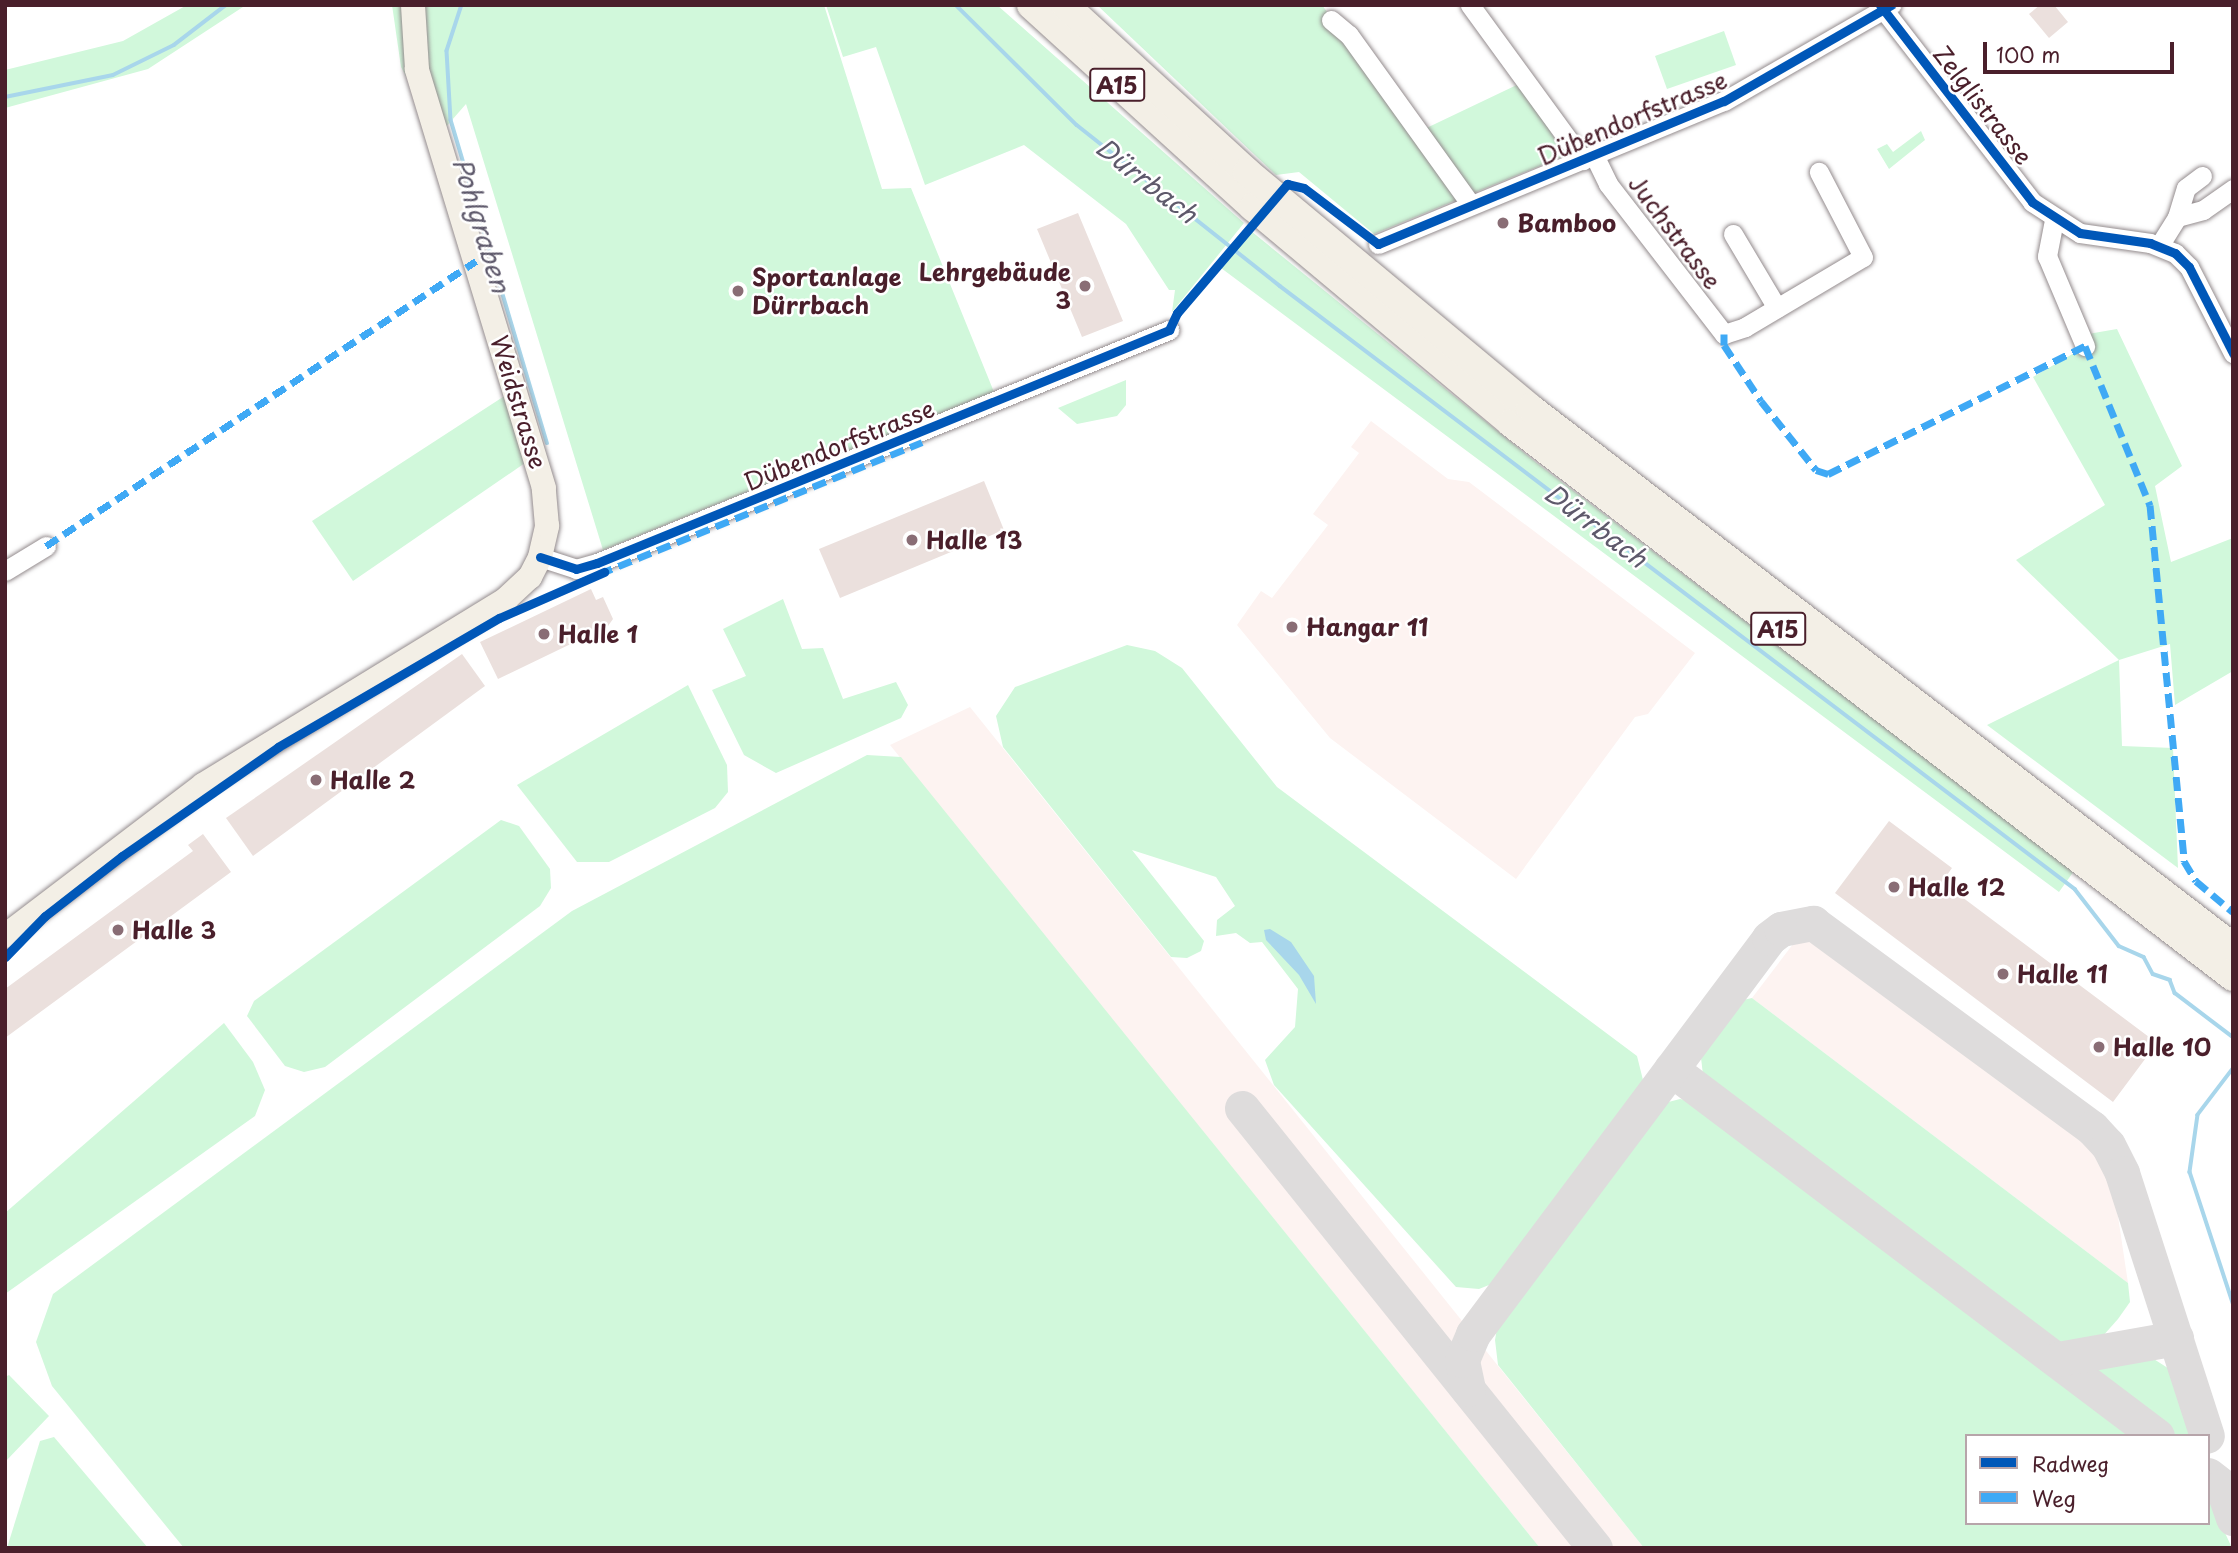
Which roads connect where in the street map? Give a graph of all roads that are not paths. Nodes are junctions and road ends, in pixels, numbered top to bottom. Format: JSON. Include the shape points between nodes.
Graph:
{"nodes":[{"id":1,"x":413,"y":5,"type":"edge"},
{"id":2,"x":1031,"y":5,"type":"edge"},
{"id":3,"x":1065,"y":5,"type":"edge"},
{"id":4,"x":1470,"y":5,"type":"edge"},
{"id":5,"x":1885,"y":7,"type":"edge"},
{"id":6,"x":1331,"y":20,"type":"dead end"},
{"id":7,"x":1589,"y":158,"type":"junction"},
{"id":8,"x":1819,"y":172,"type":"dead end"},
{"id":9,"x":2202,"y":176,"type":"dead end"},
{"id":10,"x":2233,"y":189,"type":"edge"},
{"id":11,"x":1471,"y":205,"type":"junction"},
{"id":12,"x":2177,"y":217,"type":"junction"},
{"id":13,"x":2054,"y":220,"type":"junction"},
{"id":14,"x":1733,"y":234,"type":"dead end"},
{"id":15,"x":1378,"y":244,"type":"dead end"},
{"id":16,"x":2159,"y":246,"type":"junction"},
{"id":17,"x":1777,"y":308,"type":"junction"},
{"id":18,"x":1160,"y":334,"type":"dead end"},
{"id":19,"x":2084,"y":346,"type":"dead end"},
{"id":20,"x":2233,"y":353,"type":"edge"},
{"id":21,"x":46,"y":546,"type":"dead end"},
{"id":22,"x":540,"y":557,"type":"junction"},
{"id":23,"x":5,"y":571,"type":"edge"},
{"id":24,"x":5,"y":936,"type":"edge"},
{"id":25,"x":2233,"y":947,"type":"edge"},
{"id":26,"x":2233,"y":977,"type":"edge"}],
"edges":[{"from":1,"to":22,"type":"main road","name":"Weidstrasse","via":[[417,69],[544,488],[547,526]]},
{"from":2,"to":26,"type":"highway","number":"A15","via":[[1253,207],[1502,415]]},
{"from":3,"to":25,"type":"highway","number":"A15","via":[[1247,172],[1530,408]]},
{"from":4,"to":7,"type":"street","name":"Juchstrasse"},
{"from":5,"to":7,"type":"street","name":"Dübendorfstrasse","via":[[1760,83]]},
{"from":5,"to":13,"type":"street","name":"Zelglistrasse","via":[[2032,201]]},
{"from":6,"to":11,"type":"street","via":[[1349,35]]},
{"from":7,"to":11,"type":"street","name":"Dübendorfstrasse"},
{"from":7,"to":17,"type":"street","name":"Juchstrasse","via":[[1724,334]]},
{"from":8,"to":17,"type":"street","via":[[1863,257]]},
{"from":9,"to":12,"type":"street","via":[[2186,188]]},
{"from":10,"to":12,"type":"street","via":[[2203,210]]},
{"from":11,"to":15,"type":"street","name":"Dübendorfstrasse"},
{"from":12,"to":16,"type":"street"},
{"from":13,"to":16,"type":"street","name":"Zelglistrasse","via":[[2080,233]]},
{"from":13,"to":19,"type":"street","via":[[2047,256]]},
{"from":14,"to":17,"type":"street"},
{"from":16,"to":20,"type":"street","via":[[2189,267]]},
{"from":18,"to":22,"type":"street","name":"Dübendorfstrasse","via":[[597,563],[576,569]]},
{"from":21,"to":23,"type":"street"},
{"from":22,"to":24,"type":"main road","via":[[530,577],[506,599],[230,767]]}]}
